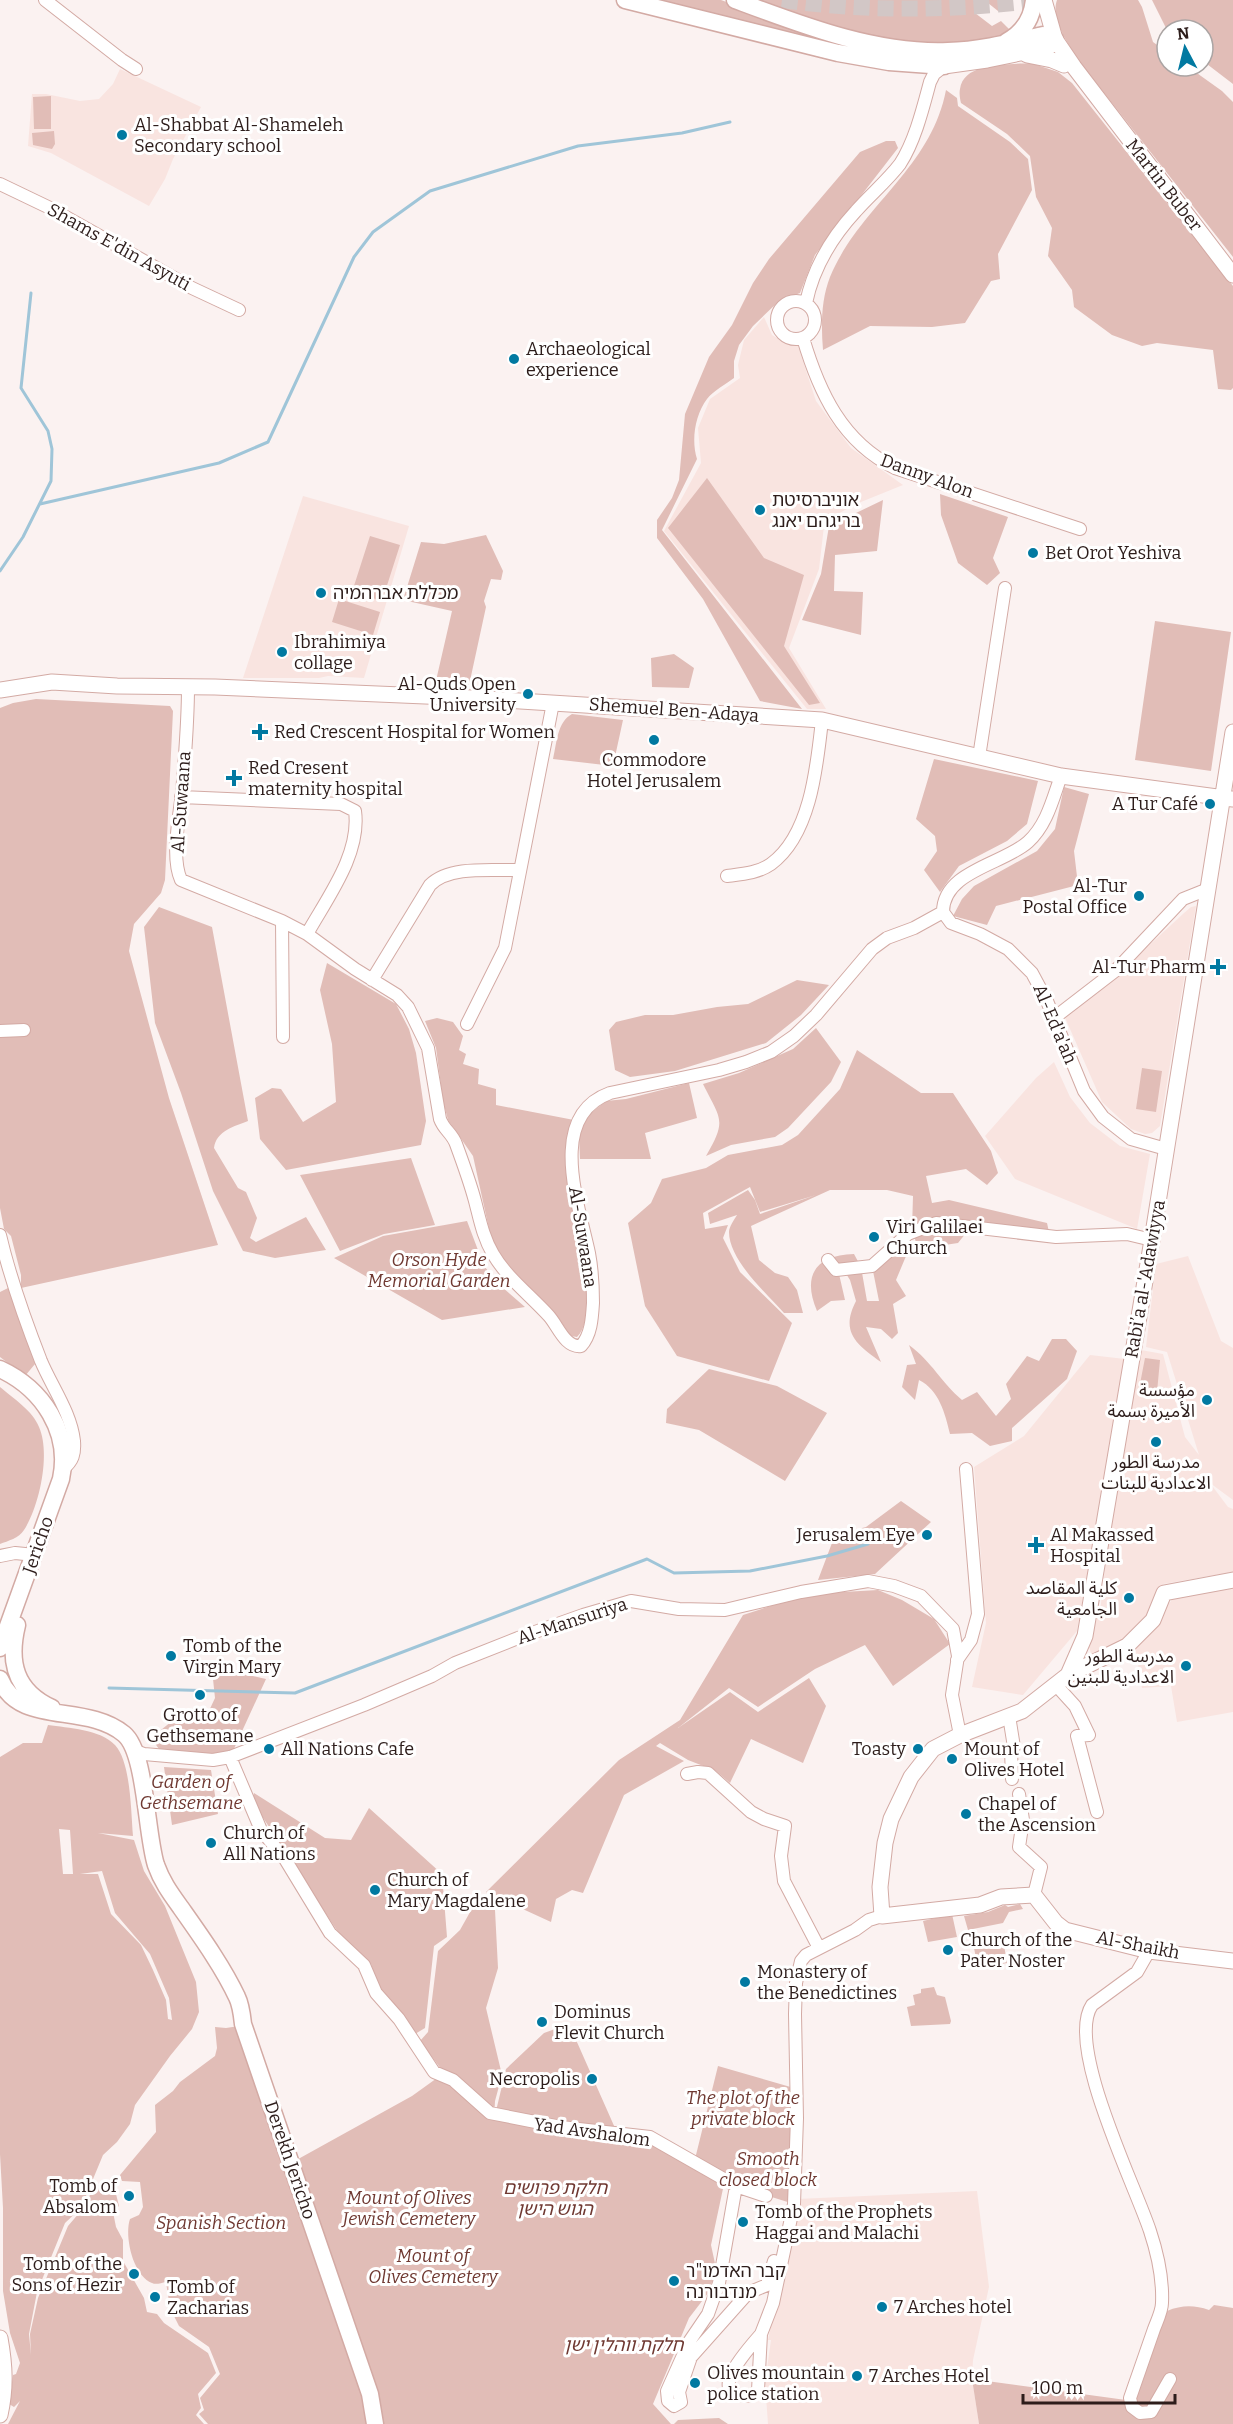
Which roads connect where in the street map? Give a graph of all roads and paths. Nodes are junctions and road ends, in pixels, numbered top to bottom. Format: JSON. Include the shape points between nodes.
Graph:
{"nodes":[{"id":1,"x":45,"y":0,"type":"edge"},
{"id":2,"x":625,"y":0,"type":"edge"},
{"id":3,"x":735,"y":0,"type":"edge"},
{"id":4,"x":1035,"y":0,"type":"edge"},
{"id":5,"x":1044,"y":0,"type":"edge"},
{"id":6,"x":1049,"y":40,"type":"junction"},
{"id":7,"x":1001,"y":45,"type":"junction"},
{"id":8,"x":1021,"y":54,"type":"junction"},
{"id":9,"x":900,"y":63,"type":"junction"},
{"id":10,"x":1064,"y":65,"type":"junction"},
{"id":11,"x":944,"y":66,"type":"junction"},
{"id":12,"x":136,"y":69,"type":"dead end"},
{"id":13,"x":927,"y":96,"type":"junction"},
{"id":14,"x":1095,"y":96,"type":"junction"},
{"id":15,"x":0,"y":184,"type":"edge"},
{"id":16,"x":1233,"y":275,"type":"edge"},
{"id":17,"x":806,"y":303,"type":"junction"},
{"id":18,"x":239,"y":310,"type":"dead end"},
{"id":19,"x":803,"y":338,"type":"junction"},
{"id":20,"x":1080,"y":529,"type":"dead end"},
{"id":21,"x":1005,"y":588,"type":"dead end"},
{"id":22,"x":188,"y":687,"type":"junction"},
{"id":23,"x":4,"y":690,"type":"edge"},
{"id":24,"x":553,"y":703,"type":"junction"},
{"id":25,"x":822,"y":720,"type":"junction"},
{"id":26,"x":1233,"y":732,"type":"edge"},
{"id":27,"x":979,"y":757,"type":"junction"},
{"id":28,"x":1061,"y":776,"type":"junction"},
{"id":29,"x":181,"y":797,"type":"junction"},
{"id":30,"x":1228,"y":798,"type":"edge"},
{"id":31,"x":520,"y":870,"type":"junction"},
{"id":32,"x":727,"y":876,"type":"dead end"},
{"id":33,"x":1208,"y":889,"type":"junction"},
{"id":34,"x":943,"y":912,"type":"junction"},
{"id":35,"x":282,"y":921,"type":"junction"},
{"id":36,"x":307,"y":934,"type":"junction"},
{"id":37,"x":372,"y":980,"type":"junction"},
{"id":38,"x":1054,"y":1018,"type":"junction"},
{"id":39,"x":467,"y":1024,"type":"dead end"},
{"id":40,"x":24,"y":1030,"type":"dead end"},
{"id":41,"x":0,"y":1031,"type":"edge"},
{"id":42,"x":283,"y":1037,"type":"dead end"},
{"id":43,"x":1167,"y":1149,"type":"junction"},
{"id":44,"x":0,"y":1234,"type":"edge"},
{"id":45,"x":1152,"y":1240,"type":"junction"},
{"id":46,"x":828,"y":1260,"type":"dead end"},
{"id":47,"x":0,"y":1370,"type":"edge"},
{"id":48,"x":63,"y":1469,"type":"junction"},
{"id":49,"x":966,"y":1469,"type":"dead end"},
{"id":50,"x":54,"y":1495,"type":"junction"},
{"id":51,"x":34,"y":1555,"type":"junction"},
{"id":52,"x":0,"y":1556,"type":"edge"},
{"id":53,"x":1233,"y":1580,"type":"edge"},
{"id":54,"x":20,"y":1594,"type":"junction"},
{"id":55,"x":0,"y":1648,"type":"edge"},
{"id":56,"x":957,"y":1660,"type":"junction"},
{"id":57,"x":1068,"y":1674,"type":"junction"},
{"id":58,"x":17,"y":1675,"type":"junction"},
{"id":59,"x":0,"y":1681,"type":"edge"},
{"id":60,"x":1055,"y":1684,"type":"junction"},
{"id":61,"x":61,"y":1712,"type":"junction"},
{"id":62,"x":1009,"y":1716,"type":"junction"},
{"id":63,"x":960,"y":1735,"type":"junction"},
{"id":64,"x":136,"y":1751,"type":"junction"},
{"id":65,"x":230,"y":1757,"type":"junction"},
{"id":66,"x":687,"y":1774,"type":"dead end"},
{"id":67,"x":1012,"y":1779,"type":"dead end"},
{"id":68,"x":1019,"y":1794,"type":"dead end"},
{"id":69,"x":1097,"y":1812,"type":"dead end"},
{"id":70,"x":1034,"y":1895,"type":"junction"},
{"id":71,"x":882,"y":1916,"type":"junction"},
{"id":72,"x":819,"y":1948,"type":"junction"},
{"id":73,"x":1149,"y":1950,"type":"junction"},
{"id":74,"x":1233,"y":1961,"type":"edge"},
{"id":75,"x":736,"y":2186,"type":"junction"},
{"id":76,"x":766,"y":2196,"type":"dead end"},
{"id":77,"x":794,"y":2204,"type":"junction"},
{"id":78,"x":761,"y":2334,"type":"junction"},
{"id":79,"x":0,"y":2338,"type":"edge"},
{"id":80,"x":1170,"y":2379,"type":"dead end"},
{"id":81,"x":0,"y":2415,"type":"edge"},
{"id":82,"x":375,"y":2424,"type":"edge"}],
"edges":[{"from":1,"to":12,"type":"street"},
{"from":2,"to":9,"type":"main road","via":[[838,53]]},
{"from":3,"to":7,"type":"main road","via":[[832,33],[879,44],[945,51]]},
{"from":4,"to":6,"type":"street","name":"Martin Buber"},
{"from":4,"to":7,"type":"main road","via":[[1025,26]]},
{"from":5,"to":6,"type":"street","name":"Martin Buber"},
{"from":6,"to":7,"type":"main road"},
{"from":6,"to":8,"type":"street"},
{"from":6,"to":10,"type":"street","name":"Martin Buber"},
{"from":6,"to":14,"type":"street","name":"Martin Buber"},
{"from":8,"to":10,"type":"street"},
{"from":8,"to":11,"type":"street"},
{"from":9,"to":11,"type":"main road"},
{"from":9,"to":13,"type":"street","via":[[923,74]]},
{"from":10,"to":14,"type":"street","name":"Martin Buber"},
{"from":11,"to":13,"type":"street","via":[[934,74]]},
{"from":13,"to":17,"type":"street","via":[[901,161],[835,237],[810,282]]},
{"from":14,"to":16,"type":"street","name":"Martin Buber"},
{"from":15,"to":18,"type":"street","name":"Shams E'din Asyuti"},
{"from":17,"to":19,"type":"street","via":[[816,320],[811,333]]},
{"from":17,"to":19,"type":"street","via":[[785,304],[777,321],[788,338]]},
{"from":19,"to":20,"type":"street","name":"Danny Alon","via":[[830,408],[852,437],[875,458]]},
{"from":21,"to":27,"type":"street"},
{"from":22,"to":23,"type":"street","name":"Shemuel Ben-Adaya","via":[[52,682]]},
{"from":22,"to":24,"type":"street","name":"Shemuel Ben-Adaya"},
{"from":22,"to":29,"type":"street","name":"Al-Suwaana"},
{"from":24,"to":25,"type":"street","name":"Shemuel Ben-Adaya"},
{"from":24,"to":31,"type":"street"},
{"from":25,"to":27,"type":"street","name":"Shemuel Ben-Adaya"},
{"from":25,"to":32,"type":"street","via":[[817,766],[798,833],[771,864],[754,872]]},
{"from":26,"to":30,"type":"street"},
{"from":27,"to":28,"type":"street","name":"Shemuel Ben-Adaya"},
{"from":28,"to":30,"type":"street","name":"Shemuel Ben-Adaya"},
{"from":28,"to":34,"type":"street","via":[[1038,832],[1017,849],[965,876],[945,899]]},
{"from":29,"to":35,"type":"street","name":"Al-Suwaana","via":[[177,866],[181,880]]},
{"from":29,"to":36,"type":"street","via":[[341,804],[356,811],[350,853]]},
{"from":30,"to":33,"type":"street","name":"Rabiʼa al-'Adawiyya"},
{"from":31,"to":37,"type":"street","via":[[438,877]]},
{"from":31,"to":39,"type":"street","via":[[505,948]]},
{"from":33,"to":38,"type":"street","via":[[1183,899],[1115,970]]},
{"from":33,"to":43,"type":"street","name":"Rabiʼa al-'Adawiyya"},
{"from":34,"to":37,"type":"street","name":"Al-Suwaana","via":[[872,949],[816,1015],[771,1052],[719,1070],[610,1093],[585,1108],[574,1130],[571,1150],[577,1201],[590,1256],[592,1313],[590,1331],[578,1347],[568,1343],[494,1255],[479,1223],[453,1135],[444,1129],[440,1119],[428,1048],[419,1027],[397,995]]},
{"from":34,"to":38,"type":"street","name":"Al-Ed'a'ah","via":[[951,923],[996,942],[1021,961],[1039,983]]},
{"from":35,"to":36,"type":"street","name":"Al-Suwaana"},
{"from":35,"to":42,"type":"street"},
{"from":36,"to":37,"type":"street","name":"Al-Suwaana"},
{"from":38,"to":43,"type":"street","name":"Al-Ed'a'ah","via":[[1092,1104],[1123,1134]]},
{"from":40,"to":41,"type":"street"},
{"from":43,"to":45,"type":"street","name":"Rabiʼa al-'Adawiyya"},
{"from":44,"to":48,"type":"street","via":[[13,1287],[72,1429],[75,1454]]},
{"from":45,"to":46,"type":"street","via":[[1127,1234],[1056,1237],[936,1223],[908,1234],[872,1266],[836,1270]]},
{"from":45,"to":57,"type":"street","name":"Rabiʼa al-'Adawiyya","via":[[1085,1636]]},
{"from":47,"to":48,"type":"main road","name":"Jericho","via":[[20,1382],[52,1414],[63,1445]]},
{"from":47,"to":50,"type":"main road","name":"Jericho","via":[[29,1398],[48,1424],[55,1447]]},
{"from":48,"to":50,"type":"main road","name":"Jericho"},
{"from":49,"to":56,"type":"street","via":[[978,1614],[971,1640]]},
{"from":50,"to":51,"type":"main road","name":"Jericho"},
{"from":51,"to":52,"type":"street"},
{"from":51,"to":54,"type":"main road","name":"Jericho"},
{"from":53,"to":57,"type":"street","via":[[1164,1593],[1153,1620],[1127,1646]]},
{"from":54,"to":55,"type":"main road","name":"Jericho"},
{"from":54,"to":58,"type":"main road","name":"Jericho","via":[[13,1647]]},
{"from":56,"to":63,"type":"street","name":"Al-Mansuriya","via":[[952,1695]]},
{"from":56,"to":65,"type":"street","name":"Al-Mansuriya","via":[[953,1629],[921,1596],[868,1581],[725,1610],[679,1610],[631,1601],[518,1638],[364,1705]]},
{"from":57,"to":60,"type":"street","name":"Rabiʼa al-'Adawiyya"},
{"from":58,"to":59,"type":"street"},
{"from":58,"to":61,"type":"main road","via":[[36,1698]]},
{"from":59,"to":61,"type":"main road","via":[[14,1699],[27,1707]]},
{"from":60,"to":62,"type":"street","name":"Rabiʼa al-'Adawiyya","via":[[1022,1711]]},
{"from":60,"to":69,"type":"street","via":[[1075,1706],[1090,1737],[1077,1736]]},
{"from":61,"to":64,"type":"main road","via":[[90,1716],[110,1724],[126,1735]]},
{"from":62,"to":63,"type":"street","name":"Rabiʼa al-'Adawiyya"},
{"from":62,"to":67,"type":"street","via":[[1014,1747]]},
{"from":63,"to":71,"type":"street","name":"Rabiʼa al-'Adawiyya","via":[[933,1749],[911,1777],[891,1819],[880,1887]]},
{"from":64,"to":65,"type":"street","name":"Al-Mansuriya","via":[[213,1760]]},
{"from":64,"to":82,"type":"main road","name":"Derekh Jericho","via":[[155,1862],[167,1890],[238,1999],[243,2024],[370,2394]]},
{"from":65,"to":75,"type":"street","name":"Yad Avshalom","via":[[261,1830],[285,1859],[330,1933],[364,1965],[376,1993],[399,2019],[434,2072],[453,2080],[490,2113],[561,2127],[650,2137]]},
{"from":66,"to":72,"type":"street","via":[[708,1773],[751,1812],[785,1826],[781,1856],[784,1881]]},
{"from":68,"to":70,"type":"street","via":[[1023,1820],[1019,1847],[1041,1867]]},
{"from":70,"to":71,"type":"street"},
{"from":70,"to":73,"type":"street","name":"Al-Shaikh","via":[[1065,1930]]},
{"from":71,"to":72,"type":"street"},
{"from":72,"to":77,"type":"street","via":[[801,1961],[796,1983]]},
{"from":73,"to":74,"type":"street","name":"Al-Shaikh"},
{"from":73,"to":80,"type":"street","via":[[1137,1972],[1092,2005],[1086,2023],[1099,2099],[1151,2233],[1160,2284],[1162,2305],[1130,2398],[1132,2407],[1140,2413],[1151,2412]]},
{"from":75,"to":76,"type":"street","name":"Yad Avshalom"},
{"from":75,"to":77,"type":"street","via":[[719,2283],[708,2314],[689,2342],[667,2391],[668,2401],[674,2406],[681,2402],[679,2392],[692,2357],[748,2293],[767,2285]]},
{"from":77,"to":78,"type":"street","via":[[773,2303]]},
{"from":78,"to":78,"type":"street","via":[[731,2374],[729,2386],[738,2395],[753,2395],[758,2390]]},
{"from":79,"to":81,"type":"street","via":[[6,2390]]}]}
